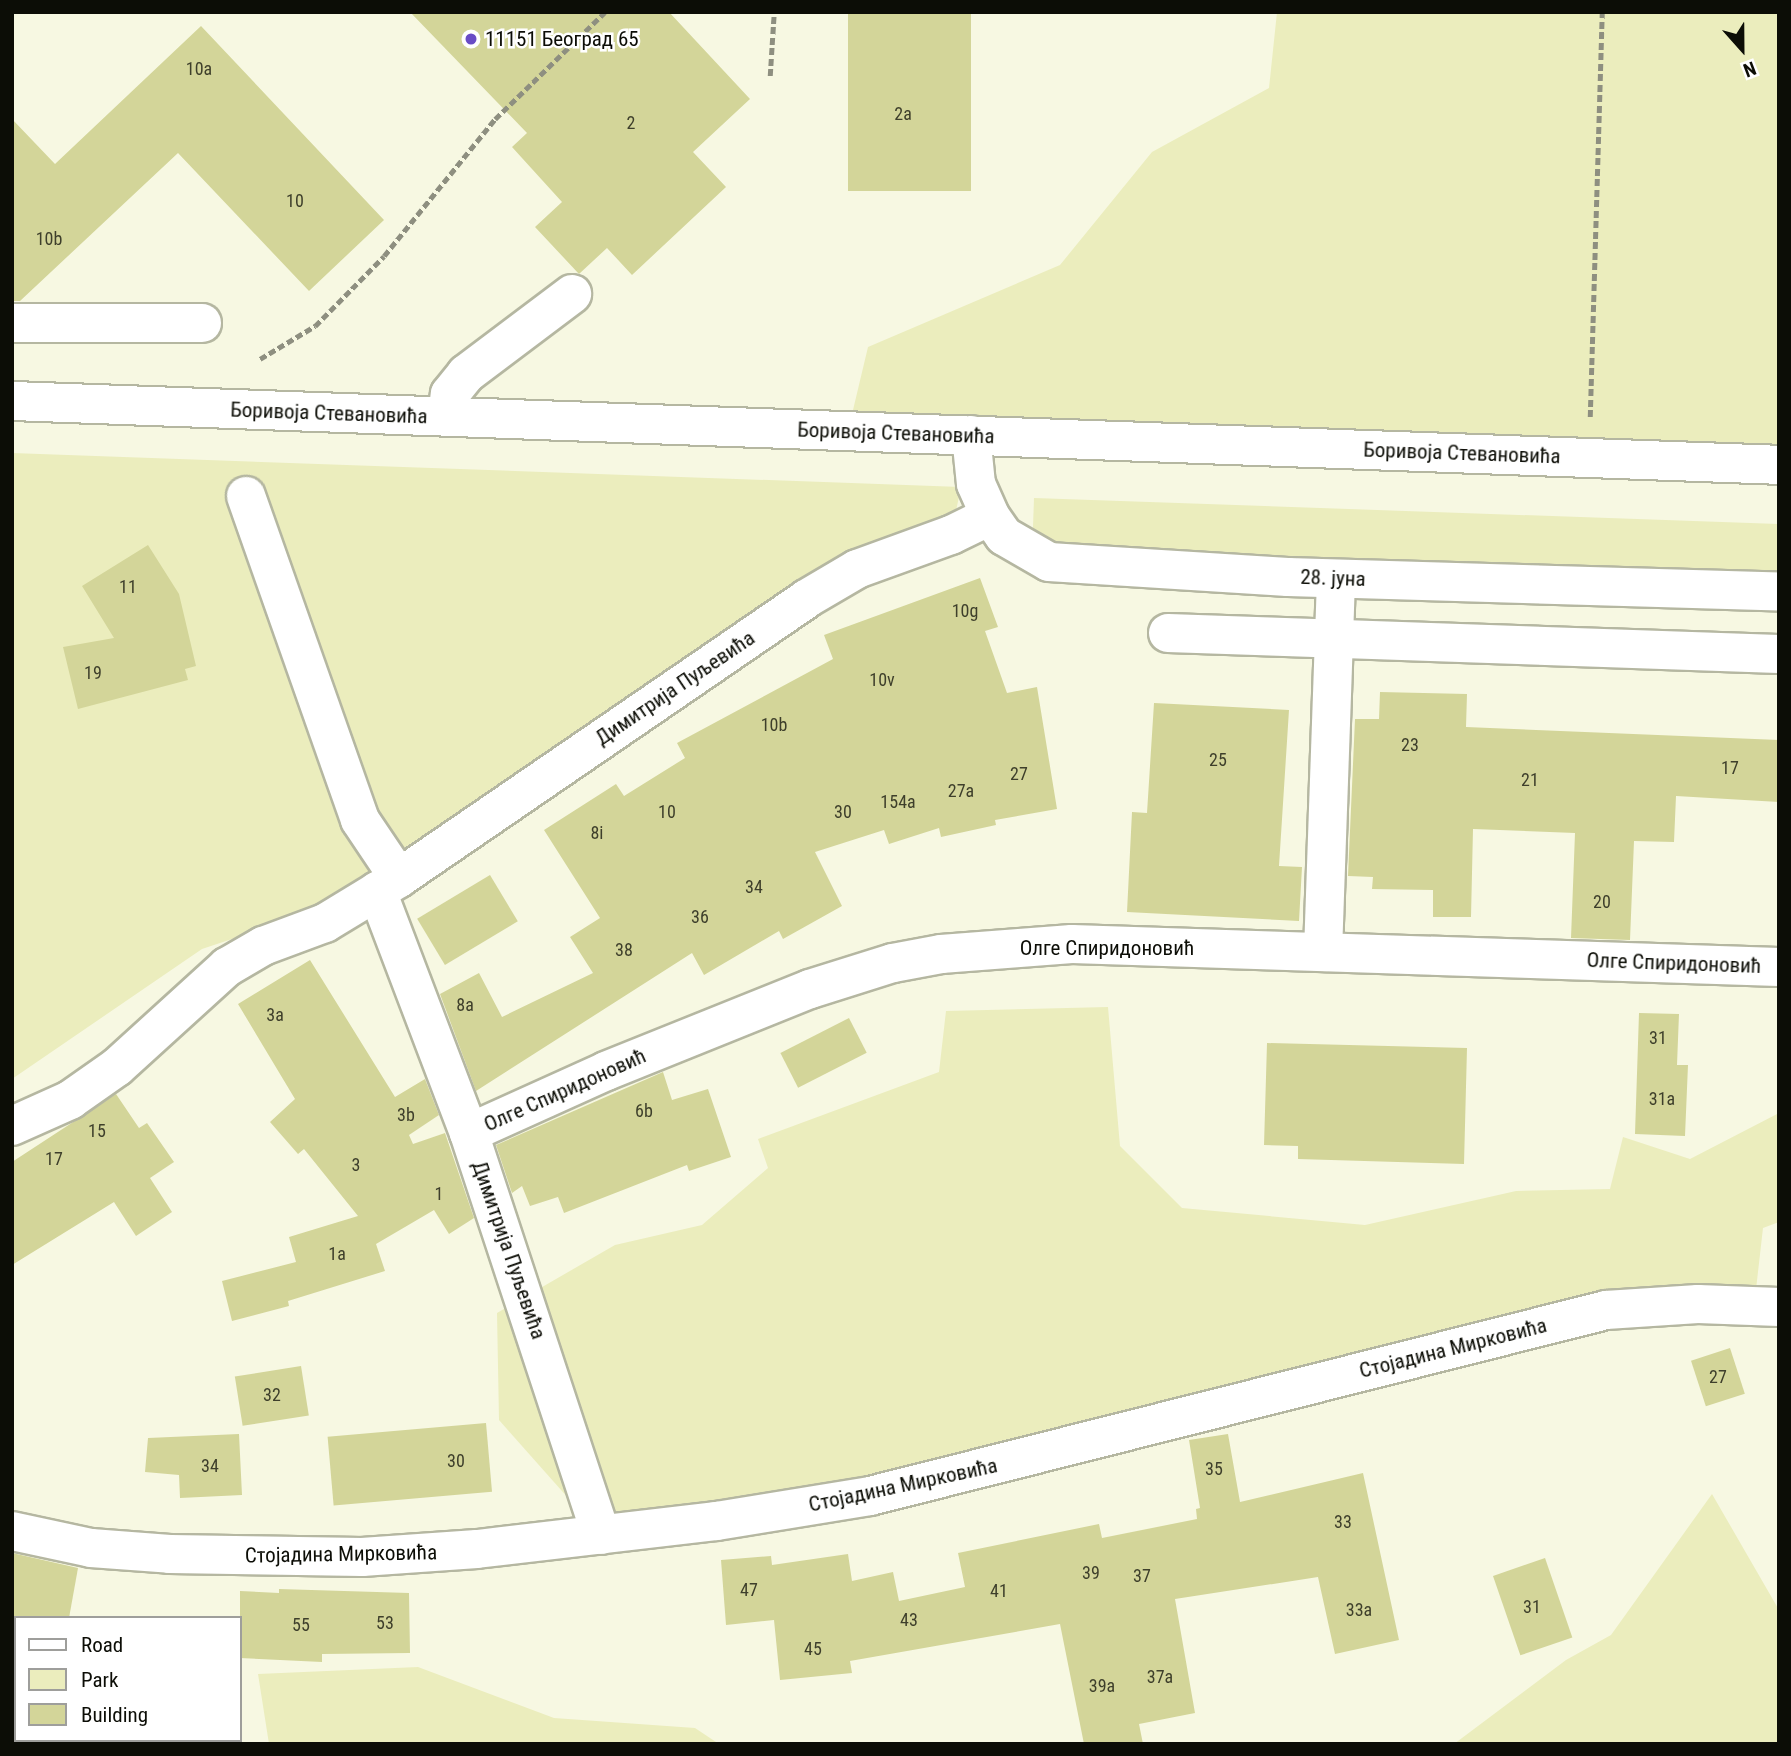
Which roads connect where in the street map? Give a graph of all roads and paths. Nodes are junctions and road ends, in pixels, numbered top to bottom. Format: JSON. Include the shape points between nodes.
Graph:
{"nodes":[{"id":1,"x":605,"y":12,"type":"edge"},
{"id":2,"x":774,"y":12,"type":"edge"},
{"id":3,"x":1602,"y":12,"type":"edge"},
{"id":4,"x":770,"y":76,"type":"dead end"},
{"id":5,"x":572,"y":293,"type":"dead end"},
{"id":6,"x":12,"y":323,"type":"edge"},
{"id":7,"x":202,"y":323,"type":"dead end"},
{"id":8,"x":260,"y":359,"type":"dead end"},
{"id":9,"x":12,"y":401,"type":"edge"},
{"id":10,"x":447,"y":417,"type":"junction"},
{"id":11,"x":971,"y":435,"type":"junction"},
{"id":12,"x":1589,"y":457,"type":"junction"},
{"id":13,"x":1779,"y":465,"type":"edge"},
{"id":14,"x":246,"y":496,"type":"dead end"},
{"id":15,"x":990,"y":516,"type":"junction"},
{"id":16,"x":1336,"y":579,"type":"junction"},
{"id":17,"x":1779,"y":592,"type":"edge"},
{"id":18,"x":1168,"y":633,"type":"dead end"},
{"id":19,"x":1332,"y":639,"type":"junction"},
{"id":20,"x":1779,"y":654,"type":"edge"},
{"id":21,"x":388,"y":884,"type":"junction"},
{"id":22,"x":1323,"y":952,"type":"junction"},
{"id":23,"x":1779,"y":967,"type":"edge"},
{"id":24,"x":12,"y":1126,"type":"edge"},
{"id":25,"x":469,"y":1133,"type":"junction"},
{"id":26,"x":1779,"y":1307,"type":"edge"},
{"id":27,"x":12,"y":1531,"type":"edge"},
{"id":28,"x":601,"y":1535,"type":"junction"}],
"edges":[{"from":1,"to":8,"type":"path","via":[[495,120],[384,257],[315,326]]},
{"from":2,"to":4,"type":"path"},
{"from":3,"to":12,"type":"path"},
{"from":5,"to":10,"type":"street","via":[[466,374],[450,394]]},
{"from":6,"to":7,"type":"street"},
{"from":9,"to":10,"type":"street","name":"Боривоја Стевановића"},
{"from":10,"to":11,"type":"street","name":"Боривоја Стевановића"},
{"from":11,"to":12,"type":"street","name":"Боривоја Стевановића"},
{"from":11,"to":15,"type":"street","name":"28. јуна","via":[[976,484]]},
{"from":12,"to":13,"type":"street","name":"Боривоја Стевановића"},
{"from":14,"to":21,"type":"street","via":[[360,820]]},
{"from":15,"to":16,"type":"street","name":"28. јуна","via":[[1018,546],[1063,564]]},
{"from":15,"to":21,"type":"street","name":"Димитрија Пуљевића","via":[[951,536],[857,569],[806,599]]},
{"from":16,"to":17,"type":"street","name":"28. јуна"},
{"from":16,"to":19,"type":"street"},
{"from":18,"to":19,"type":"street"},
{"from":19,"to":20,"type":"street"},
{"from":19,"to":22,"type":"street"},
{"from":21,"to":24,"type":"street","name":"Димитрија Пуљевића","via":[[325,923],[263,946],[227,967],[117,1067],[70,1100]]},
{"from":21,"to":25,"type":"street","name":"Димитрија Пуљевића"},
{"from":22,"to":23,"type":"street","name":"Олге Спиридоновић"},
{"from":22,"to":25,"type":"street","name":"Олге Спиридоновић","via":[[1072,944],[893,963],[810,989],[606,1071]]},
{"from":25,"to":28,"type":"street","name":"Димитрија Пуљевића"},
{"from":26,"to":28,"type":"street","name":"Стојадина Мирковића","via":[[1699,1304],[1605,1310],[870,1496]]},
{"from":27,"to":28,"type":"street","name":"Стојадина Мирковића","via":[[91,1548],[255,1557],[362,1557]]}]}
